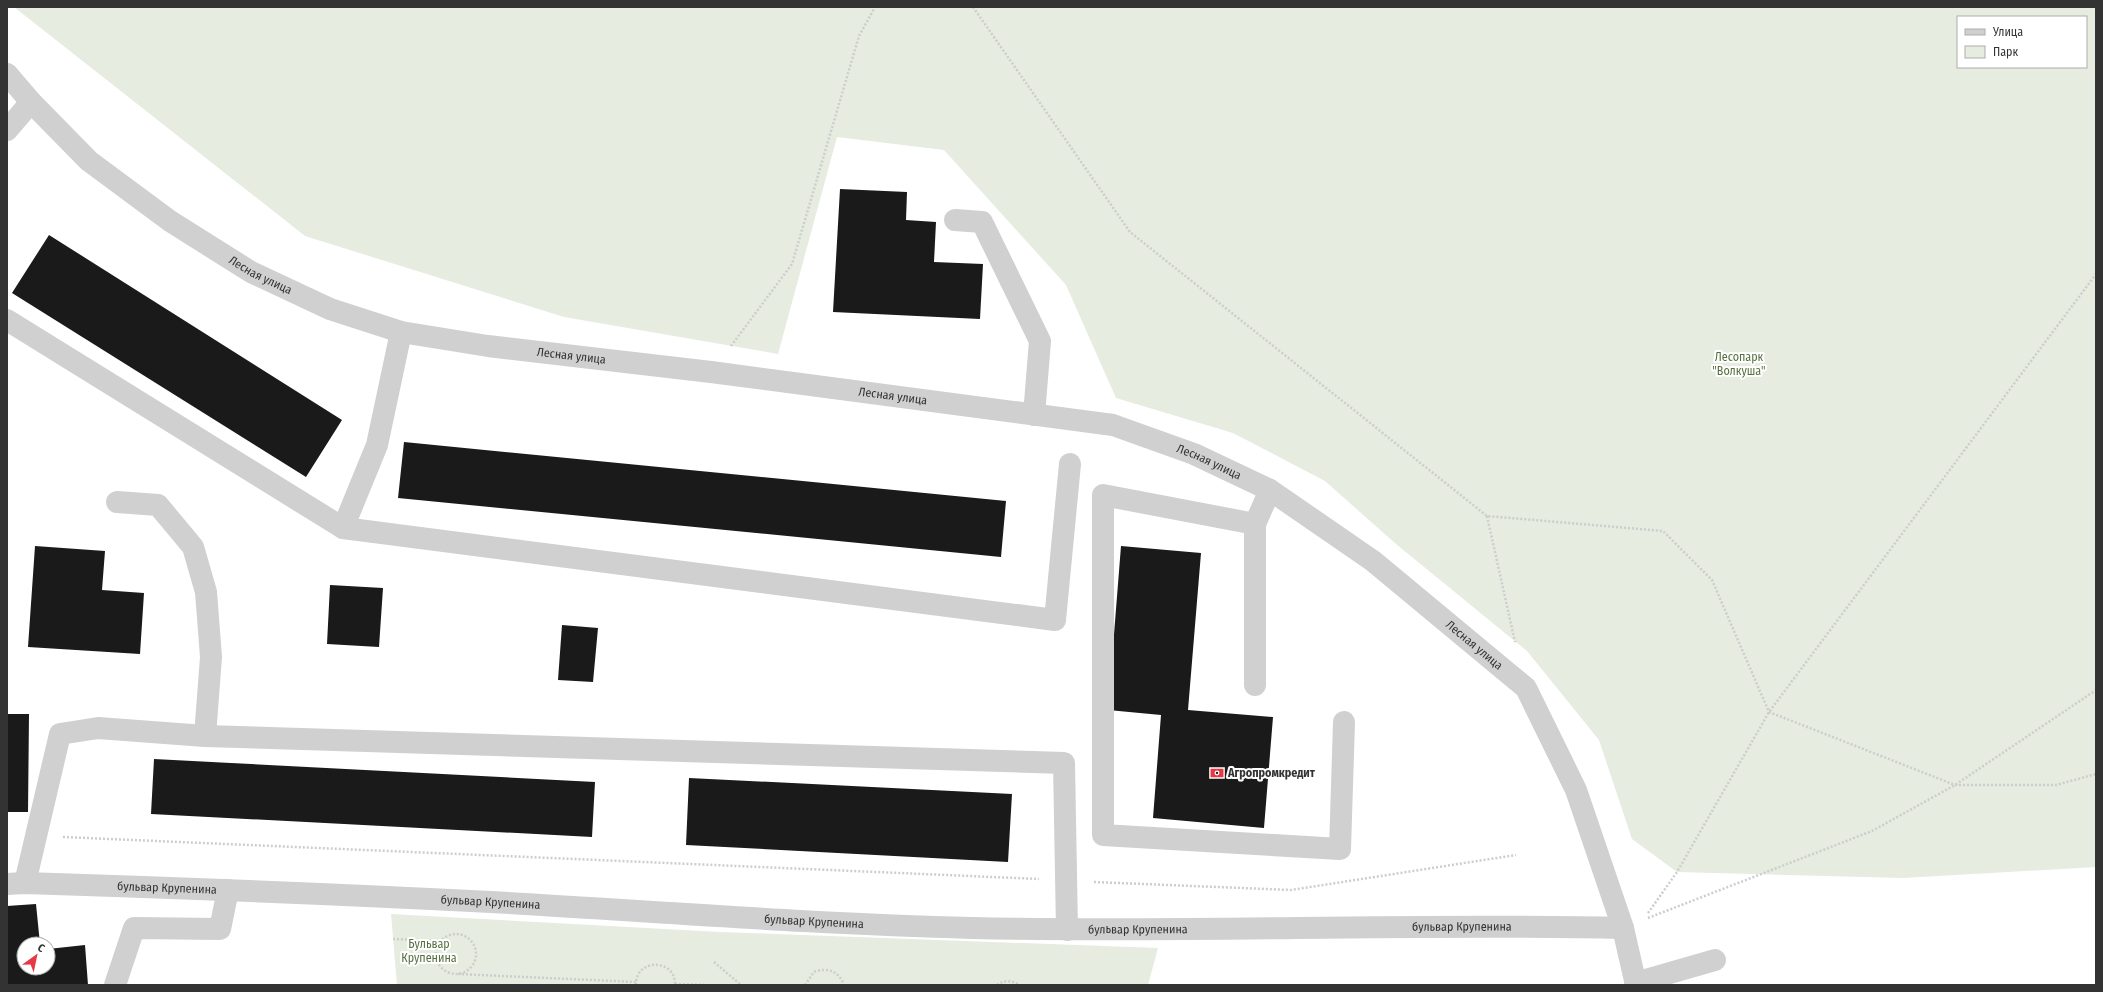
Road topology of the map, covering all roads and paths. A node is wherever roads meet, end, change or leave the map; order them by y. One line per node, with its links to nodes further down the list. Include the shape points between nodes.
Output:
1 (875, 7): 10 (path, via 859,36 792,264)
2 (973, 7): 15 (path, via 1130,232)
3 (7, 74): 4 (street, Лесная улица)
4 (31, 102): 5 (street); 9 (street, Лесная улица, via 89,161 170,221 251,272 330,309)
5 (7, 130)
6 (955, 220): 11 (street, via 982,222 1040,341)
7 (2096, 274): 21 (path)
8 (7, 320): 17 (street)
9 (401, 332): 10 (street, Лесная улица, via 488,346); 17 (street, via 377,444)
10 (711, 372): 11 (street, Лесная улица)
11 (1034, 415): 13 (street, Лесная улица, via 1113,425 1194,454)
12 (1070, 464): 17 (street, via 1056,620)
13 (1270, 490): 16 (street); 19 (street, Лесная улица, via 1373,561)
14 (117, 502): 23 (street, via 158,505 193,547 206,592 211,657)
15 (1487, 516): 19 (path); 21 (path, via 1663,531 1712,580)
16 (1255, 524): 18 (street); 22 (street, via 1103,495 1103,834 1340,849)
17 (343, 528)
18 (1256, 685)
19 (1526, 688): 31 (street, Лесная улица, via 1576,790)
20 (2096, 690): 25 (path)
21 (1769, 712): 25 (path); 25 (path, via 1677,872 1642,920 1872,831)
22 (1344, 722)
23 (205, 736): 26 (street, via 98,728 60,734); 28 (street, via 1064,763)
24 (2096, 774): 25 (path, via 2056,785)
25 (1955, 785)
26 (36, 838): 28 (path, via 66,837); 29 (street)
27 (1516, 855): 28 (path, via 1290,890)
28 (1066, 880): 32 (street)
29 (16, 884): 30 (street, бульвар Крупенина)
30 (228, 890): 32 (street, бульвар Крупенина, via 466,901 807,922); 41 (street, via 220,929 134,928)
31 (1623, 928): 32 (street, бульвар Крупенина, via 1514,926); 40 (street, Лесная улица)
32 (1067, 930)
33 (393, 939): 34 (path)
34 (440, 941): 37 (path, via 436,953 440,966); 37 (path, via 451,934 458,934 473,944 476,950 474,963)
35 (1715, 960): 40 (street)
36 (714, 962): 43 (path)
37 (458, 974): 38 (path)
38 (636, 983): 39 (path, via 645,967 657,964 669,969)
39 (675, 984): 42 (path)
40 (1636, 984)
41 (115, 985)
42 (706, 985)
43 (742, 985)
44 (805, 985): 45 (path, via 814,972 826,970 838,975)
45 (844, 985)
46 (997, 985): 47 (path, via 1011,981)
47 (1019, 985)

